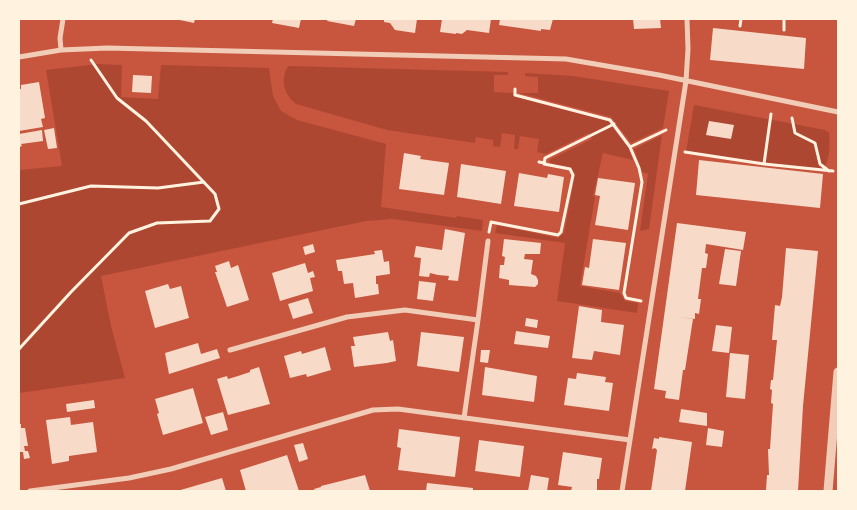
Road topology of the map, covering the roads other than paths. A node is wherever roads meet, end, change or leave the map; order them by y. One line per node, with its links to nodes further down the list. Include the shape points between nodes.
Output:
1 (63, 19): 3 (street)
2 (687, 19): 5 (street)
3 (61, 50): 4 (street); 5 (street, via 116,48 566,59)
4 (19, 57)
5 (686, 81): 6 (street); 12 (street)
6 (838, 112)
7 (488, 241): 8 (street)
8 (478, 320): 9 (street, via 405,310 347,317); 11 (street)
9 (230, 350)
10 (838, 372): 15 (street)
11 (464, 418): 12 (street); 13 (street, via 398,409 373,410 129,478)
12 (630, 440): 14 (street)
13 (30, 491)
14 (622, 491)
15 (828, 491)

